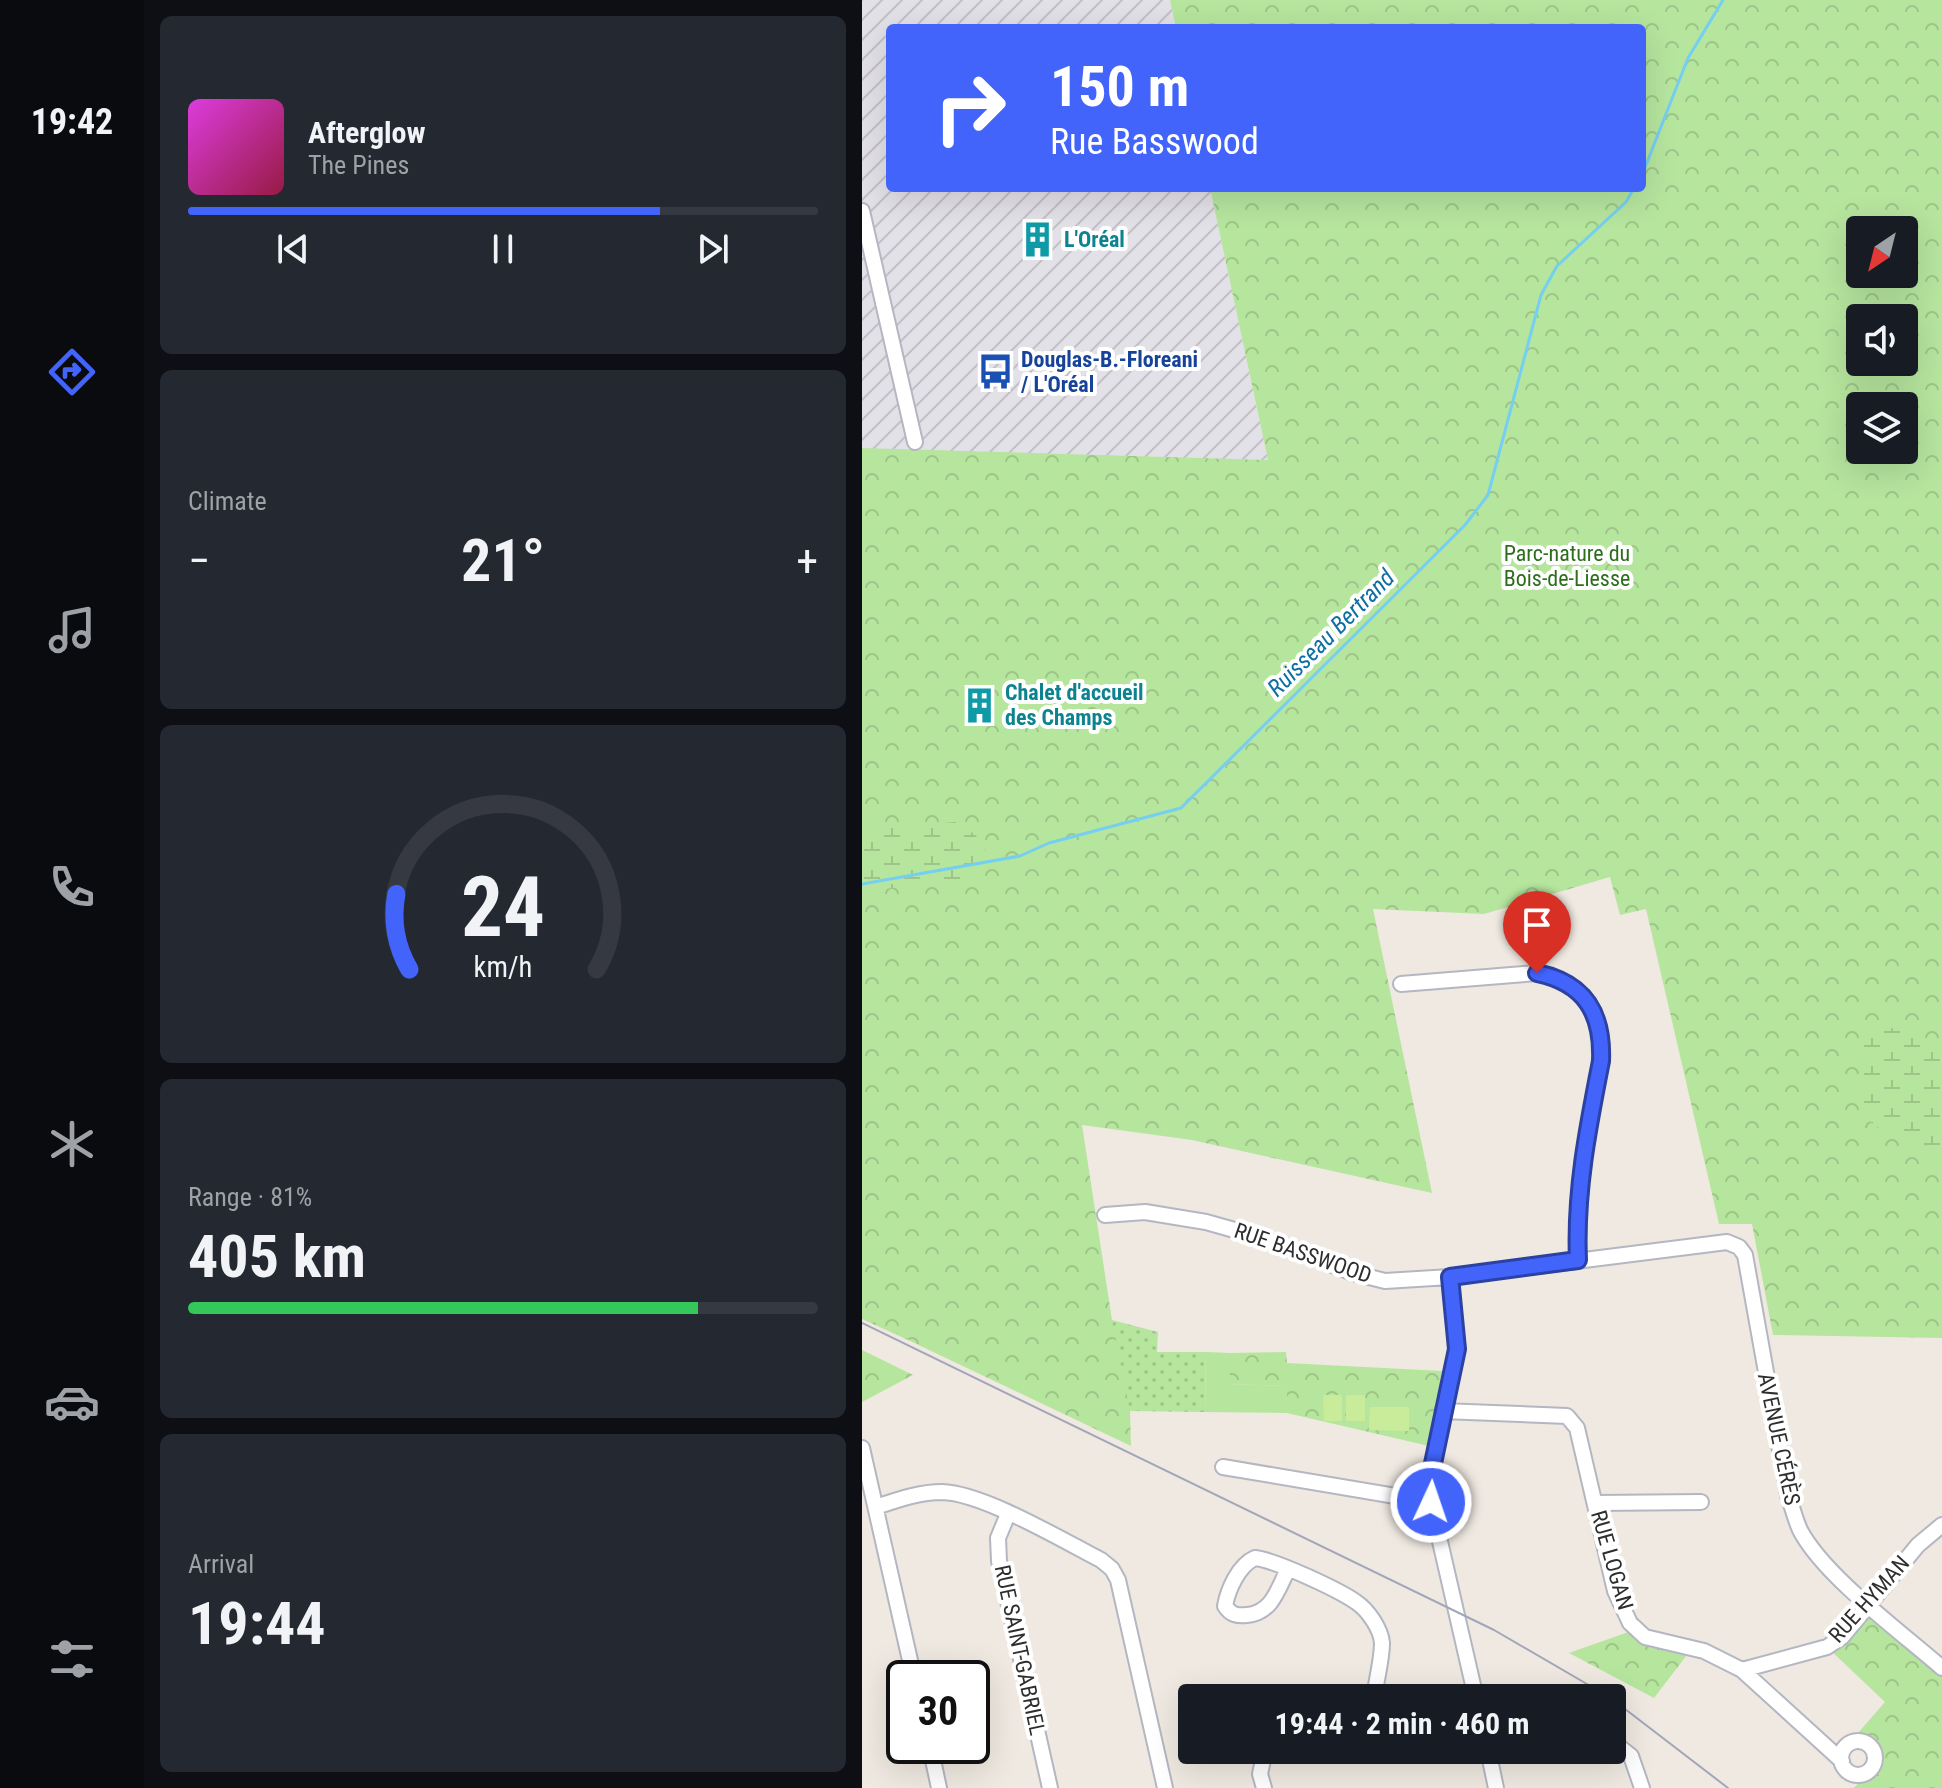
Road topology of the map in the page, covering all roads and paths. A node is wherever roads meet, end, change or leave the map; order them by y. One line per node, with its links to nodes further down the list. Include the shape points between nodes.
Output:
1 (862, 211): 2 (street)
2 (915, 442)
3 (1401, 984): 6 (street, via 1537,973 1557,977 1587,1000 1601,1052 1580,1178)
4 (1105, 1215): 7 (street, RUE BASSWOOD, via 1145,1212 1206,1222 1385,1281)
5 (1739, 1247): 6 (street, RUE BASSWOOD, via 1727,1242); 18 (street, AVENUE CÉRÈS, via 1745,1255 1788,1495 1799,1528 1814,1552)
6 (1578, 1260): 7 (street, RUE BASSWOOD)
7 (1450, 1277): 8 (street, via 1457,1349)
8 (1442, 1411): 11 (street); 13 (street, RUE LOGAN, via 1567,1416 1577,1428)
9 (862, 1448): 14 (street)
10 (1223, 1467): 11 (street)
11 (1431, 1502): 23 (street)
12 (1701, 1502): 13 (street)
13 (1596, 1503): 21 (street, RUE LOGAN, via 1615,1591 1630,1623 1645,1637 1704,1651)
14 (876, 1507): 15 (street, via 943,1492); 19 (street)
15 (1008, 1514): 30 (street, RUE SAINT-GABRIEL, via 998,1538 999,1561); 31 (street, via 1112,1569)
16 (1942, 1525): 18 (street, RUE HYMAN, via 1918,1545)
17 (1288, 1569): 17 (street, via 1263,1559 1248,1561 1225,1601 1228,1611 1240,1616 1263,1612); 22 (street, via 1356,1602 1371,1617 1382,1641)
18 (1870, 1605): 20 (street, AVENUE CÉRÈS); 21 (street, RUE HYMAN, via 1827,1647)
19 (910, 1660)
20 (1942, 1668)
21 (1742, 1670): 25 (street, RUE LOGAN)
22 (1376, 1684)
23 (1473, 1684)
24 (1626, 1752): 34 (street)
25 (1842, 1761)
26 (934, 1764): 29 (street)
27 (1262, 1764): 32 (street)
28 (1491, 1764): 33 (street)
29 (939, 1788)
30 (1050, 1788)
31 (1165, 1788)
32 (1264, 1788)
33 (1496, 1788)
34 (1642, 1788)

